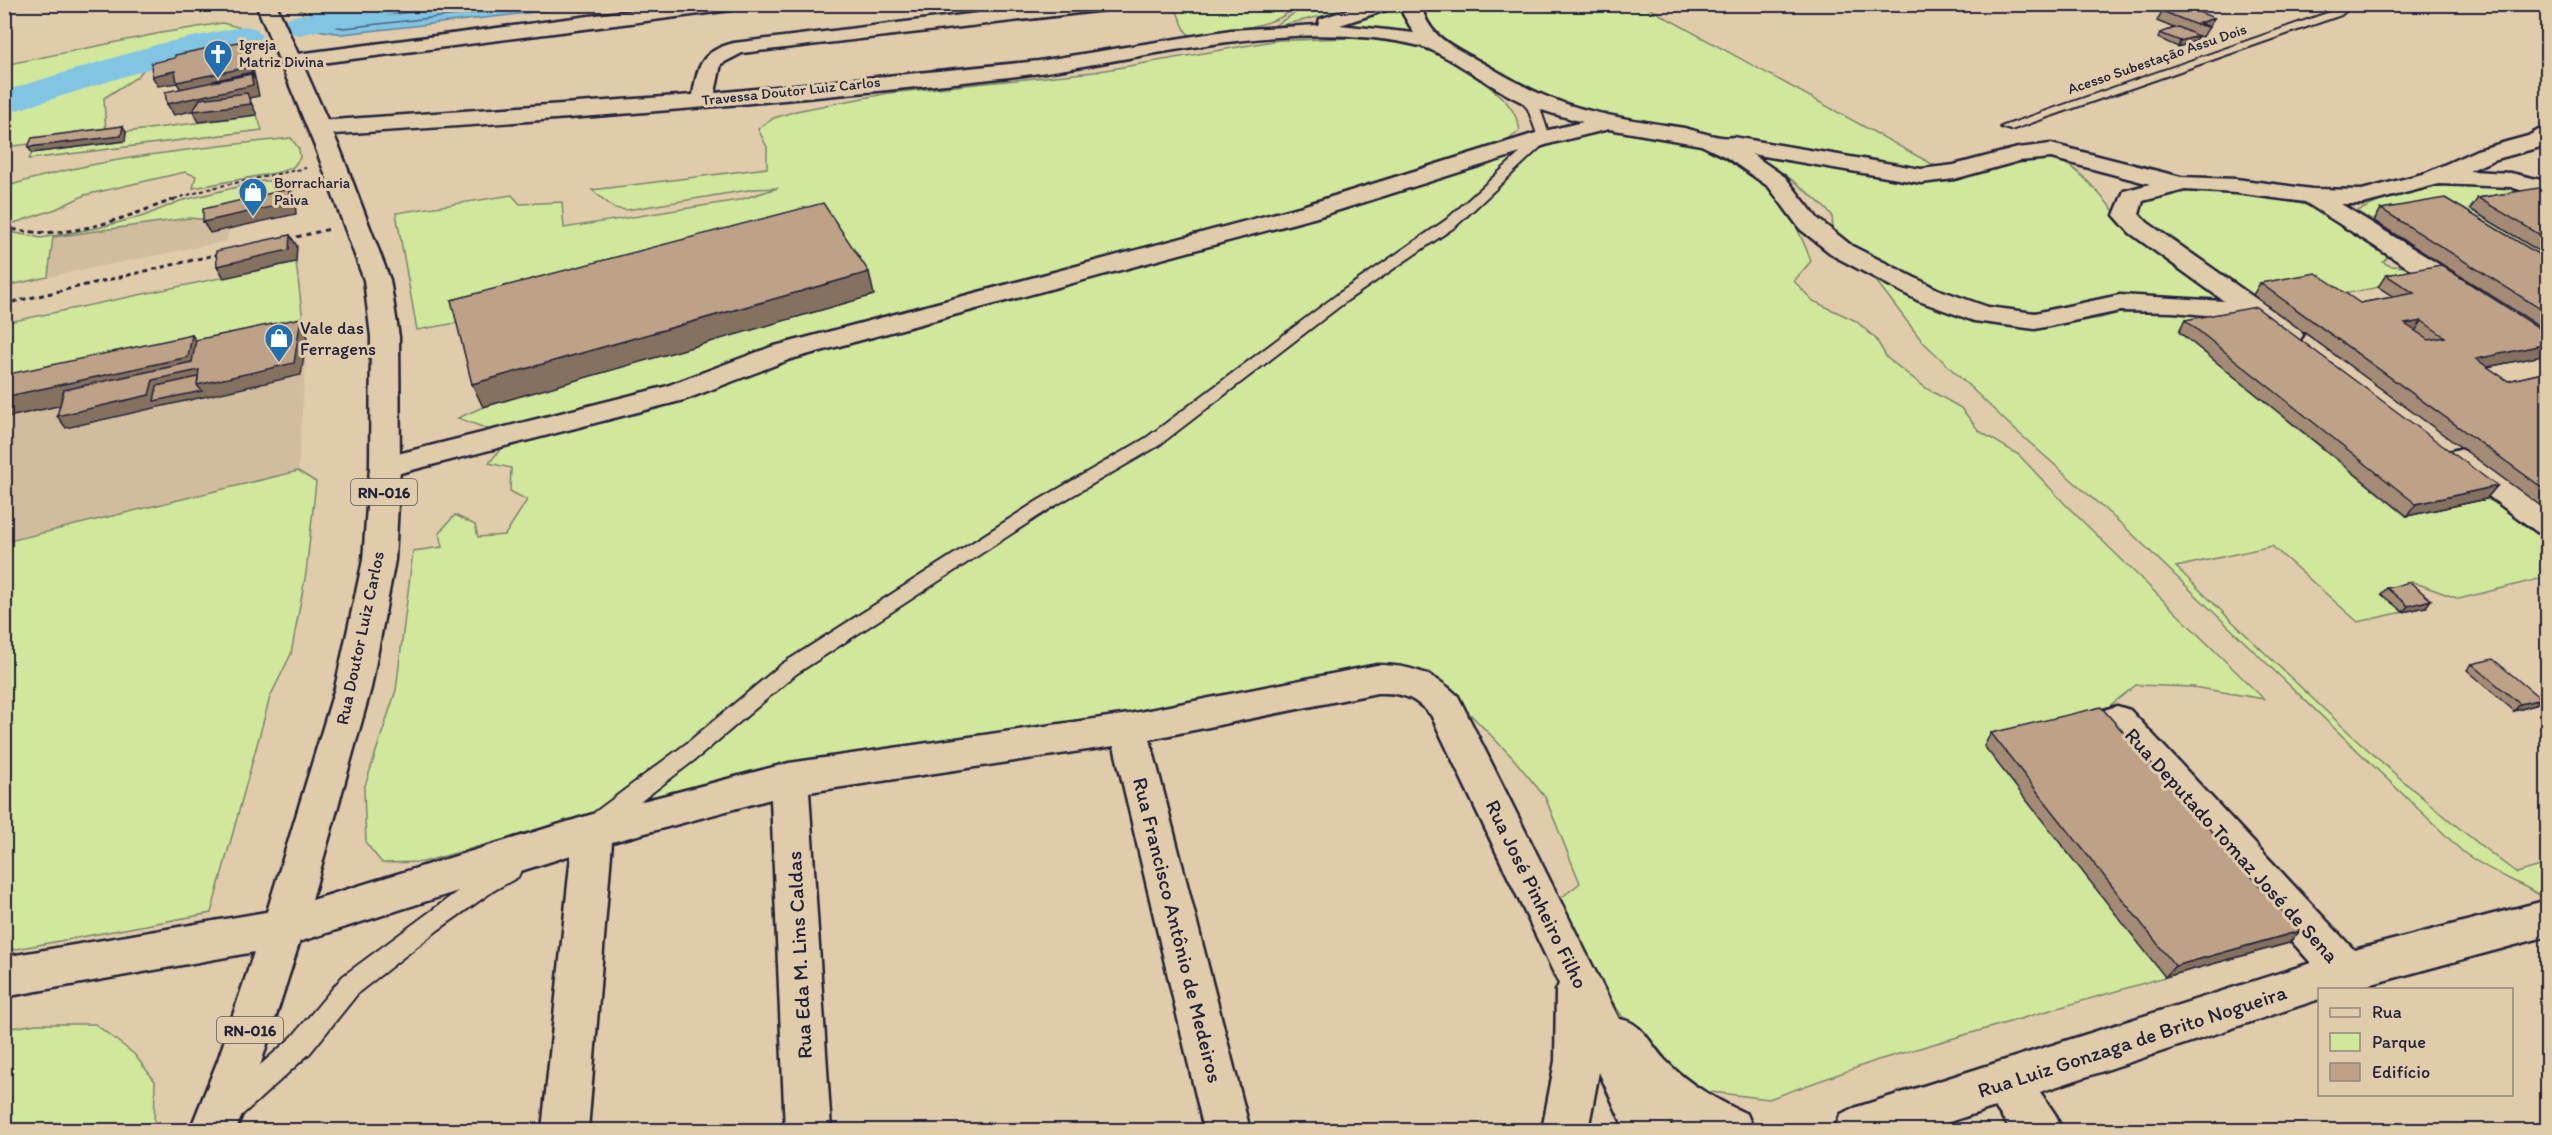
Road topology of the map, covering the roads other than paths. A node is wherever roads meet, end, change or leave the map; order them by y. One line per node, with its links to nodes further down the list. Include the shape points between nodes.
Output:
1 (266, 4): 9 (street, Rua Doutor Luiz Carlos / RN-016)
2 (731, 4): 9 (street)
3 (1105, 4): 11 (street, via 741,47 715,56 710,62)
4 (1385, 4): 7 (street)
5 (1410, 4): 8 (street)
6 (2349, 4): 13 (lane, Acesso Subestação Assu Dois, via 2337,13)
7 (1296, 31): 8 (street); 11 (street, Travessa Doutor Luiz Carlos, via 1041,67)
8 (1429, 41): 10 (street)
9 (290, 61): 14 (street, Rua Doutor Luiz Carlos / RN-016)
10 (1520, 93): 12 (street); 16 (lane, via 1534,108)
11 (703, 100): 14 (street, Travessa Doutor Luiz Carlos, via 525,116)
12 (1609, 122): 16 (street); 17 (street)
13 (2007, 127)
14 (319, 128): 26 (street, Rua Doutor Luiz Carlos / RN-016, via 377,280 385,337)
15 (2542, 137): 18 (street, via 2485,155); 20 (street, via 2530,166)
16 (1544, 138): 26 (street, via 1308,212 781,353 674,394); 31 (lane, via 1451,222 1343,297 1152,442 1045,504 789,669)
17 (1707, 139): 19 (street, via 1921,176 1951,174 2018,154 2053,151 2125,172); 23 (street, via 1734,152 1777,182 1809,224 1843,251 1928,295 1984,315 2035,321 2120,303)
18 (2433, 178): 20 (street, via 2491,179); 21 (street, via 2362,197)
19 (2185, 183): 21 (street); 23 (street, via 2133,196 2126,215)
20 (2541, 188)
21 (2312, 196): 22 (street)
22 (2488, 307)
23 (2259, 312): 24 (street)
24 (2307, 348)
25 (2442, 446): 27 (street)
26 (385, 467): 33 (street, Rua Doutor Luiz Carlos / RN-016, via 379,560 353,687)
27 (2547, 524)
28 (2117, 720): 34 (street, Rua Deputado Tomaz José de Sena)
29 (1129, 729): 30 (street); 35 (street, Rua José Pinheiro Filho, via 1377,679 1403,678 1426,686 1445,706); 41 (street, Rua Francisco Antônio de Medeiros)
30 (789, 779): 31 (street); 40 (street, Rua Eda M. Lins Caldas)
31 (580, 835): 33 (street); 38 (lane, via 485,884 351,984 302,1045); 39 (street)
32 (2547, 918): 34 (street, Rua Luiz Gonzaga de Brito Nogueira)
33 (284, 928): 36 (street); 38 (street, Rua Doutor Luiz Carlos / RN-016)
34 (2346, 971): 37 (street, Rua Luiz Gonzaga de Brito Nogueira)
35 (1577, 976): 42 (street, via 1580,1026 1572,1105); 43 (street, Rua José Pinheiro Filho); 44 (street, via 1650,1077 1692,1112)
36 (4, 977)
37 (2006, 1083): 45 (street, Rua Luiz Gonzaga de Brito Nogueira); 46 (street)
38 (216, 1125)
39 (565, 1131)
40 (808, 1131)
41 (1227, 1131)
42 (1565, 1131)
43 (1649, 1131)
44 (1731, 1131)
45 (1857, 1131)
46 (2039, 1131)

